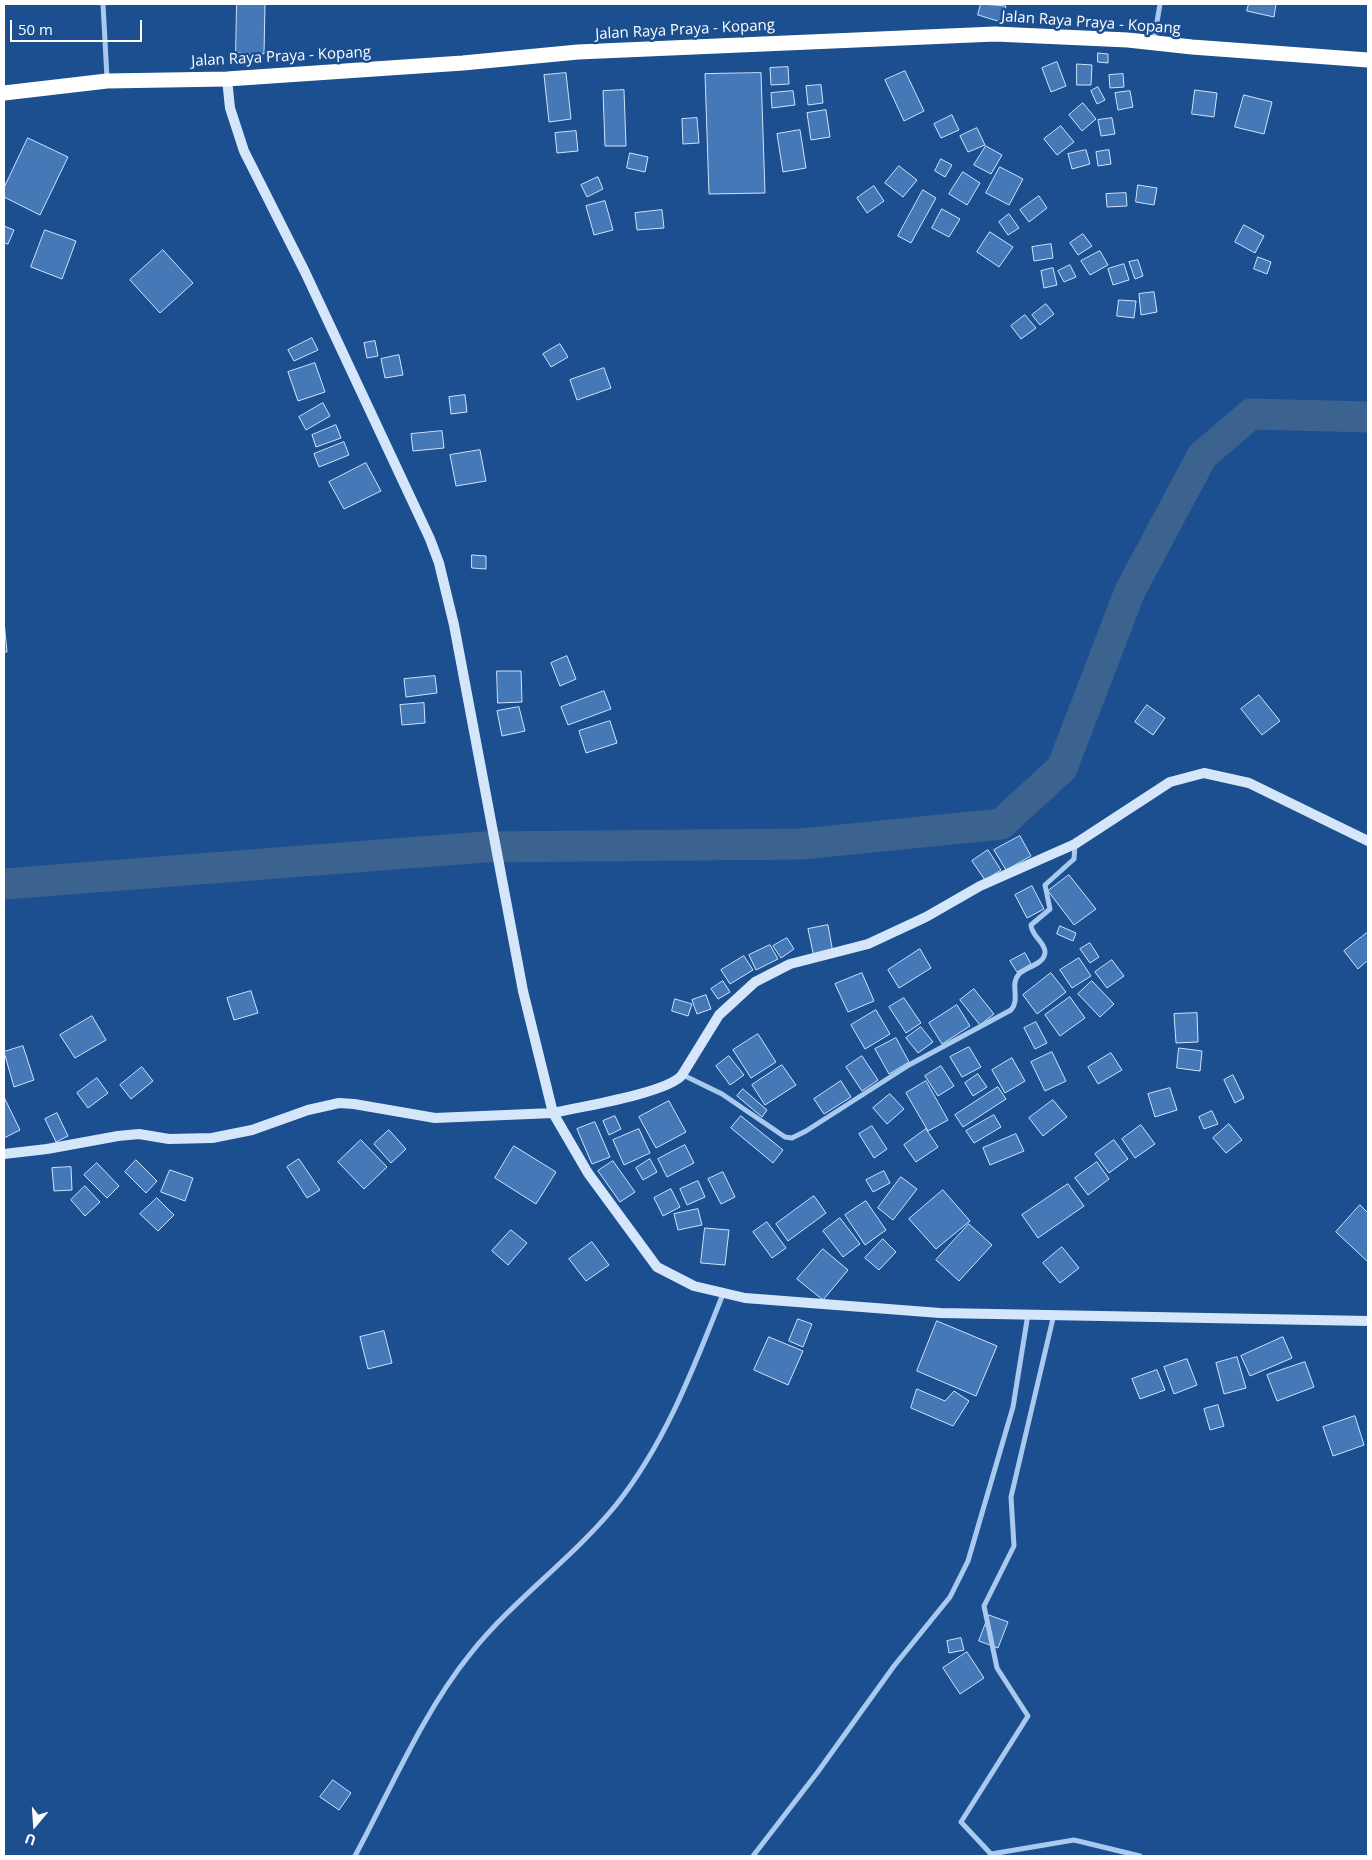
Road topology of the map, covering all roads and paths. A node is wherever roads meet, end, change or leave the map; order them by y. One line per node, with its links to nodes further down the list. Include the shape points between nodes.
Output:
1 (102, 4): 6 (street)
2 (1160, 4): 3 (street)
3 (1154, 43): 4 (highway, Jalan Raya Praya - Kopang); 5 (highway, Jalan Raya Praya - Kopang, via 1035,35 872,38 578,52)
4 (1368, 60)
5 (227, 79): 6 (highway, Jalan Raya Praya - Kopang); 11 (street, via 230,108 244,151 305,272 433,547 451,608 523,991)
6 (107, 81): 7 (highway, Jalan Raya Praya - Kopang)
7 (4, 93)
8 (1368, 841): 9 (street, via 1249,783 1204,773 1170,782)
9 (1075, 844): 10 (street, via 980,886 926,917 868,944 790,964 755,982 719,1015); 10 (street, via 1074,859 1045,885 1050,909 1032,925 1032,933 1045,950 1044,955 1039,962 1019,974 1014,984 1017,1000 1012,1010 909,1065 806,1132 792,1138 785,1137 722,1094)
10 (682, 1074): 11 (street, via 662,1087)
11 (553, 1113): 12 (street, via 435,1118 339,1103 308,1110 252,1130 212,1138 169,1139 139,1134); 13 (street, via 588,1173 658,1267 683,1282)
12 (4, 1154)
13 (723, 1294): 14 (street, via 774,1301 940,1313); 17 (street, via 687,1384 642,1468 589,1535 470,1654 439,1697)
14 (1028, 1313): 15 (street); 18 (street, via 1013,1407 960,1580)
15 (1055, 1314): 16 (street); 19 (street, via 1011,1497 1014,1546 984,1606 997,1668 1028,1716 961,1822 991,1854 1074,1840)
16 (1368, 1321)
17 (355, 1856)
18 (753, 1856)
19 (1140, 1856)

